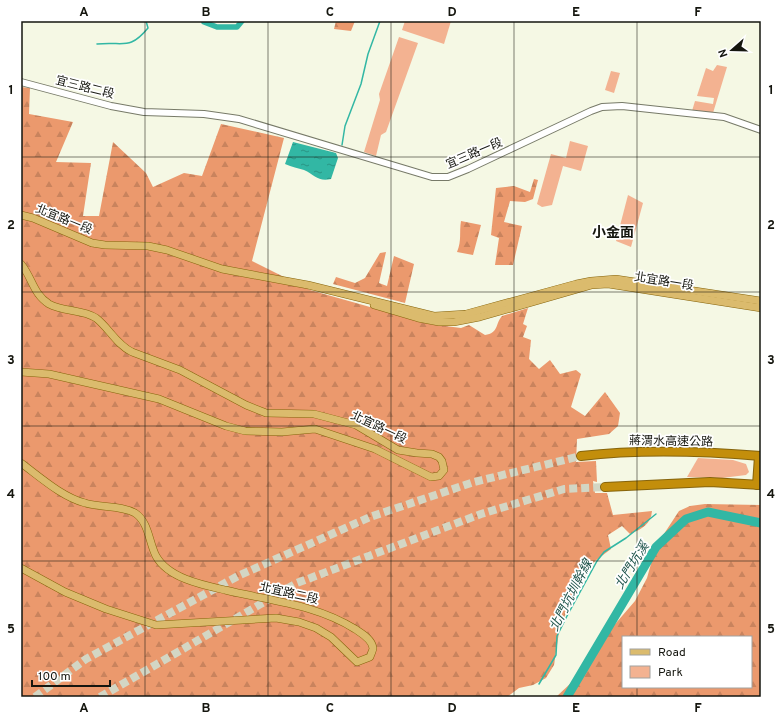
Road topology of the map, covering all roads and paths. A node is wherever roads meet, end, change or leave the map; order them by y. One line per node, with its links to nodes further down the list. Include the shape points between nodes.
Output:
1 (21, 82): 2 (street, 宜三路二段)
2 (144, 112): 3 (street, 宜三路一段, via 204,114 239,119 404,170 439,178 468,169 591,111 611,106 724,117)
3 (761, 130)
4 (21, 215): 6 (main road, 北宜路一段, via 92,243 148,246 222,269)
5 (21, 264): 9 (main road, 北宜路一段, via 36,292 48,303 93,317 128,350 180,370 266,414 314,414 356,425 398,450 439,457 444,470 439,476 431,477 375,448 315,429 282,432 245,431 159,399 49,374)
6 (356, 296): 7 (main road, 北宜路一段, via 434,316 454,316 576,284 616,279); 8 (main road, 北宜路一段, via 394,312 439,322 465,321 592,285 608,284)
7 (761, 301)
8 (761, 308)
9 (21, 372)
10 (581, 456): 11 (highway, 蔣渭水高速公路, via 613,452 696,452)
11 (760, 456): 13 (highway)
12 (21, 463): 15 (main road, 北宜路二段, via 78,501 137,514 145,525 160,563 179,576 224,590 306,606 323,612 364,635 373,648 370,657 357,662 316,628 276,618 156,625 65,592)
13 (759, 485): 14 (highway, via 710,482)
14 (605, 487)
15 (21, 568)

